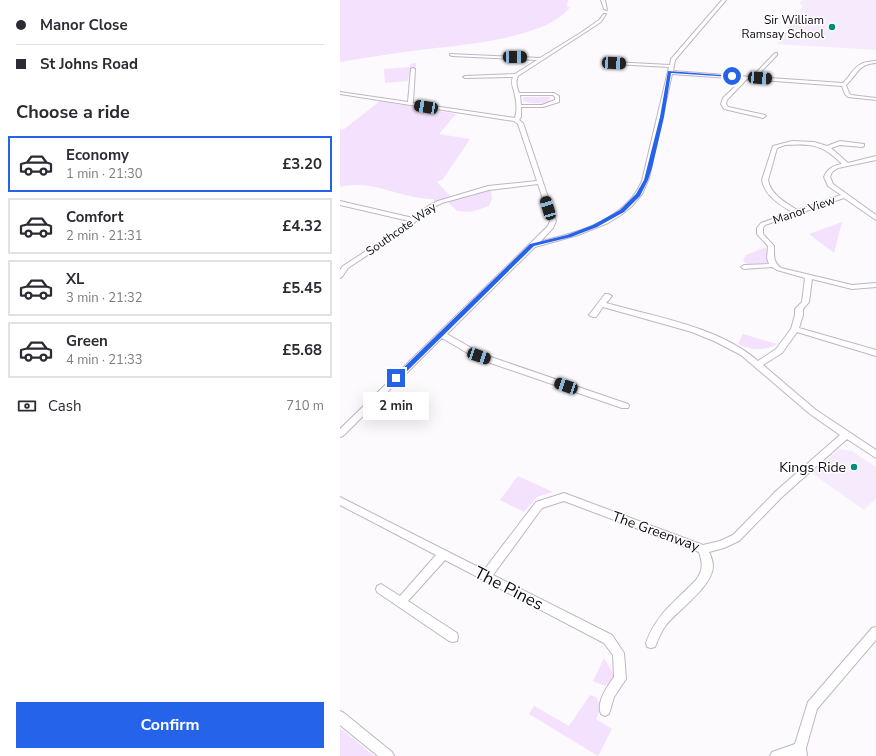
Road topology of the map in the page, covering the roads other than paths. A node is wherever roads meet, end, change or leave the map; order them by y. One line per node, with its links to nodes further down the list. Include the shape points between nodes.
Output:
1 (602, 0): 3 (street)
2 (724, 0): 11 (street, via 673,60)
3 (606, 9)
4 (605, 15): 7 (street, via 583,33)
5 (775, 54): 14 (street)
6 (452, 55): 7 (street)
7 (540, 59): 12 (street)
8 (876, 62): 15 (street, via 859,65)
9 (614, 63): 11 (street)
10 (413, 69): 19 (street)
11 (671, 69): 14 (street); 33 (street, via 646,180 638,195 622,211 595,226 569,236)
12 (516, 75): 13 (street); 17 (street, via 514,88)
13 (465, 77)
14 (750, 78): 15 (street); 21 (street, via 725,99 723,104 726,108)
15 (844, 85): 18 (street, via 850,96)
16 (340, 93): 19 (street)
17 (518, 94): 20 (street); 20 (street, via 554,94 557,96 557,102)
18 (876, 99)
19 (410, 104): 22 (street)
20 (518, 106): 22 (street)
21 (763, 116)
22 (516, 120): 27 (street, via 520,123)
23 (862, 145): 24 (street, via 840,143)
24 (826, 148): 26 (street); 30 (street, via 814,144 786,143 775,147 765,186)
25 (875, 159): 26 (street)
26 (848, 165): 28 (street, via 836,167 830,171 827,178 830,185)
27 (540, 182): 32 (street, Southcote Way, via 478,190 440,202); 33 (street, via 552,221 551,227)
28 (845, 196): 30 (street, Manor View); 31 (street)
29 (340, 203): 32 (street)
30 (797, 213): 34 (street, Manor View, via 764,224 760,228 760,234 771,246 770,258)
31 (876, 218)
32 (413, 220): 36 (street, Southcote Way, via 345,267)
33 (532, 245): 43 (street)
34 (773, 265): 35 (street); 37 (street)
35 (744, 267)
36 (340, 276)
37 (809, 277): 38 (street, via 852,287); 42 (street, via 805,302 800,309)
38 (876, 285)
39 (608, 296): 40 (street)
40 (602, 304): 41 (street); 45 (street, via 695,330 744,353)
41 (593, 315)
42 (795, 329): 44 (street); 45 (street, via 779,351)
43 (441, 334): 46 (street, via 479,356); 47 (street)
44 (876, 353)
45 (758, 365): 48 (street, via 813,412)
46 (625, 406)
47 (340, 434)
48 (846, 435): 49 (street); 51 (street, The Greenway, via 779,494 736,538)
49 (876, 455)
50 (340, 501): 52 (street, The Pines)
51 (703, 549): 53 (street, The Greenway, via 564,498 539,505); 58 (street, via 708,567 704,579 673,608 652,634)
52 (443, 555): 53 (street, The Pines); 55 (street)
53 (486, 576): 59 (street, The Pines, via 608,639 618,654 620,679 609,694)
54 (381, 589): 55 (street)
55 (401, 602): 57 (street)
56 (875, 634): 61 (street, via 812,706)
57 (453, 637)
58 (651, 643)
59 (605, 710)
60 (340, 717): 62 (street)
61 (801, 752): 63 (street)
62 (388, 756)
63 (776, 756)

